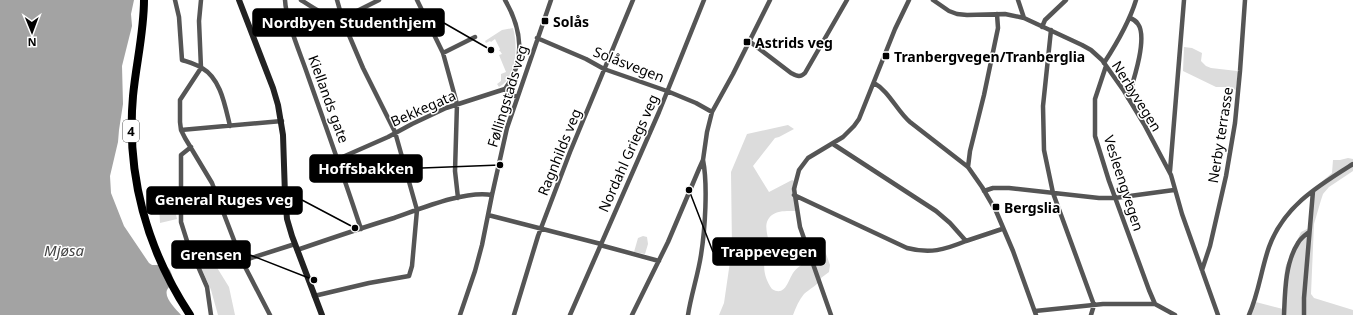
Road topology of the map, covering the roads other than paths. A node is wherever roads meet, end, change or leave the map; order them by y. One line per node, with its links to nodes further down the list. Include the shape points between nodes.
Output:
1 (144, 0): 78 (highway, 4, via 132,103 132,154 136,184 143,215 159,258)
2 (175, 0): 34 (street, via 182,60)
3 (201, 0): 34 (street, via 198,21)
4 (239, 0): 43 (main road, via 273,88)
5 (285, 0): 49 (street, Kiellands gate, via 293,33)
6 (301, 0): 26 (street, via 321,14)
7 (338, 0): 26 (street)
8 (379, 0): 26 (street)
9 (417, 0): 32 (street)
10 (505, 0): 37 (street, via 514,17 519,37 518,64)
11 (551, 0): 30 (street, Føllingstads veg)
12 (633, 0): 35 (street, Ragnhilds veg)
13 (704, 0): 38 (street, Nordahl Griegs veg)
14 (770, 0): 31 (street)
15 (847, 0): 31 (street, via 805,73 800,77)
16 (909, 0): 36 (street)
17 (933, 0): 23 (street, Nerbyvegen, via 957,14)
18 (1018, 0): 24 (street)
19 (1066, 0): 27 (street, via 1045,17)
20 (1136, 0): 25 (street, Vesleengvegen)
21 (1184, 0): 53 (street)
22 (1245, 0): 73 (street, Nerby terrasse, via 1235,123 1226,176)
23 (997, 14): 24 (street, Nerbyvegen); 52 (street, via 998,32)
24 (1024, 18): 27 (street, Nerbyvegen)
25 (1130, 18): 33 (street, Vesleengvegen); 40 (street, via 1138,24 1141,42 1140,56)
26 (343, 20): 46 (street, via 363,68)
27 (1042, 27): 28 (street, Nerbyvegen)
28 (1051, 30): 33 (street, Nerbyvegen, via 1091,50); 57 (street, via 1042,126)
29 (474, 37): 32 (street)
30 (537, 38): 35 (street, Solåsvegen); 39 (street, Føllingstads veg)
31 (749, 41): 42 (street)
32 (443, 53): 41 (street)
33 (1105, 64): 40 (street, Nerbyvegen); 61 (street, Vesleengvegen, via 1095,99 1095,136)
34 (201, 68): 44 (street, via 210,74 216,83); 45 (street, via 180,100)
35 (604, 69): 38 (street, Solåsvegen); 65 (street, Ragnhilds veg)
36 (874, 83): 47 (street, via 859,119); 52 (street, via 880,86 903,116)
37 (505, 89): 39 (street); 41 (street, Bekkegata)
38 (667, 91): 42 (street, Solåsvegen); 69 (street, Nordahl Griegs veg)
39 (517, 97): 59 (street, Føllingstads veg, via 507,128)
40 (1128, 98): 53 (street, Nerbyvegen)
41 (457, 104): 46 (street, Bekkegata); 60 (street, via 455,171)
42 (712, 112): 50 (street)
43 (282, 121): 44 (street); 70 (main road, via 286,211)
44 (230, 126): 45 (street)
45 (182, 130): 48 (street)
46 (395, 132): 49 (street, Bekkegata); 62 (street)
47 (833, 144): 58 (street, via 808,158 799,170); 68 (street, via 936,211 950,222)
48 (191, 147): 71 (street, via 212,183); 79 (street, via 181,155 181,222 207,287)
49 (338, 159): 64 (street, Kiellands gate)
50 (703, 160): 72 (street); 86 (street, via 705,196 702,254)
51 (1353, 164): 56 (street)
52 (968, 167): 55 (street)
53 (1170, 173): 54 (street, Nerbyvegen)
54 (1174, 190): 61 (street); 73 (street, Nerbyvegen)
55 (984, 191): 57 (street, via 993,188); 66 (street, via 996,211)
56 (1313, 191): 67 (street); 91 (street, via 1287,214 1276,232)
57 (1053, 193): 61 (street); 76 (street)
58 (794, 195): 68 (street, via 918,251 934,251); 87 (street, via 800,227)
59 (492, 196): 60 (street); 63 (street, Føllingstads veg)
60 (458, 198): 62 (street)
61 (1115, 198): 75 (street, Vesleengvegen)
62 (417, 210): 64 (street); 74 (street, via 409,276)
63 (488, 215): 65 (street); 82 (street, Føllingstads veg, via 479,259)
64 (361, 229): 70 (street)
65 (541, 229): 69 (street); 83 (street, Ragnhilds veg)
66 (1002, 229): 68 (street); 77 (street, via 1013,251)
67 (1309, 232): 92 (street, via 1298,242 1290,260); 93 (street)
68 (966, 241)
69 (600, 244): 72 (street); 84 (street, Nordahl Griegs veg)
70 (296, 247): 71 (street); 74 (main road)
71 (242, 261): 80 (street)
72 (659, 261): 85 (street)
73 (1202, 270): 90 (street, Nerbyvegen)
74 (314, 296): 81 (main road)
75 (1155, 304): 76 (street); 89 (street)
76 (1094, 306): 77 (street); 88 (street)
77 (1035, 313)
78 (190, 315)
79 (210, 315)
80 (270, 315)
81 (322, 315)
82 (460, 315)
83 (514, 315)
84 (570, 315)
85 (632, 315)
86 (688, 315)
87 (831, 315)
88 (1091, 315)
89 (1175, 315)
90 (1218, 315)
91 (1249, 315)
92 (1284, 315)
93 (1304, 315)

